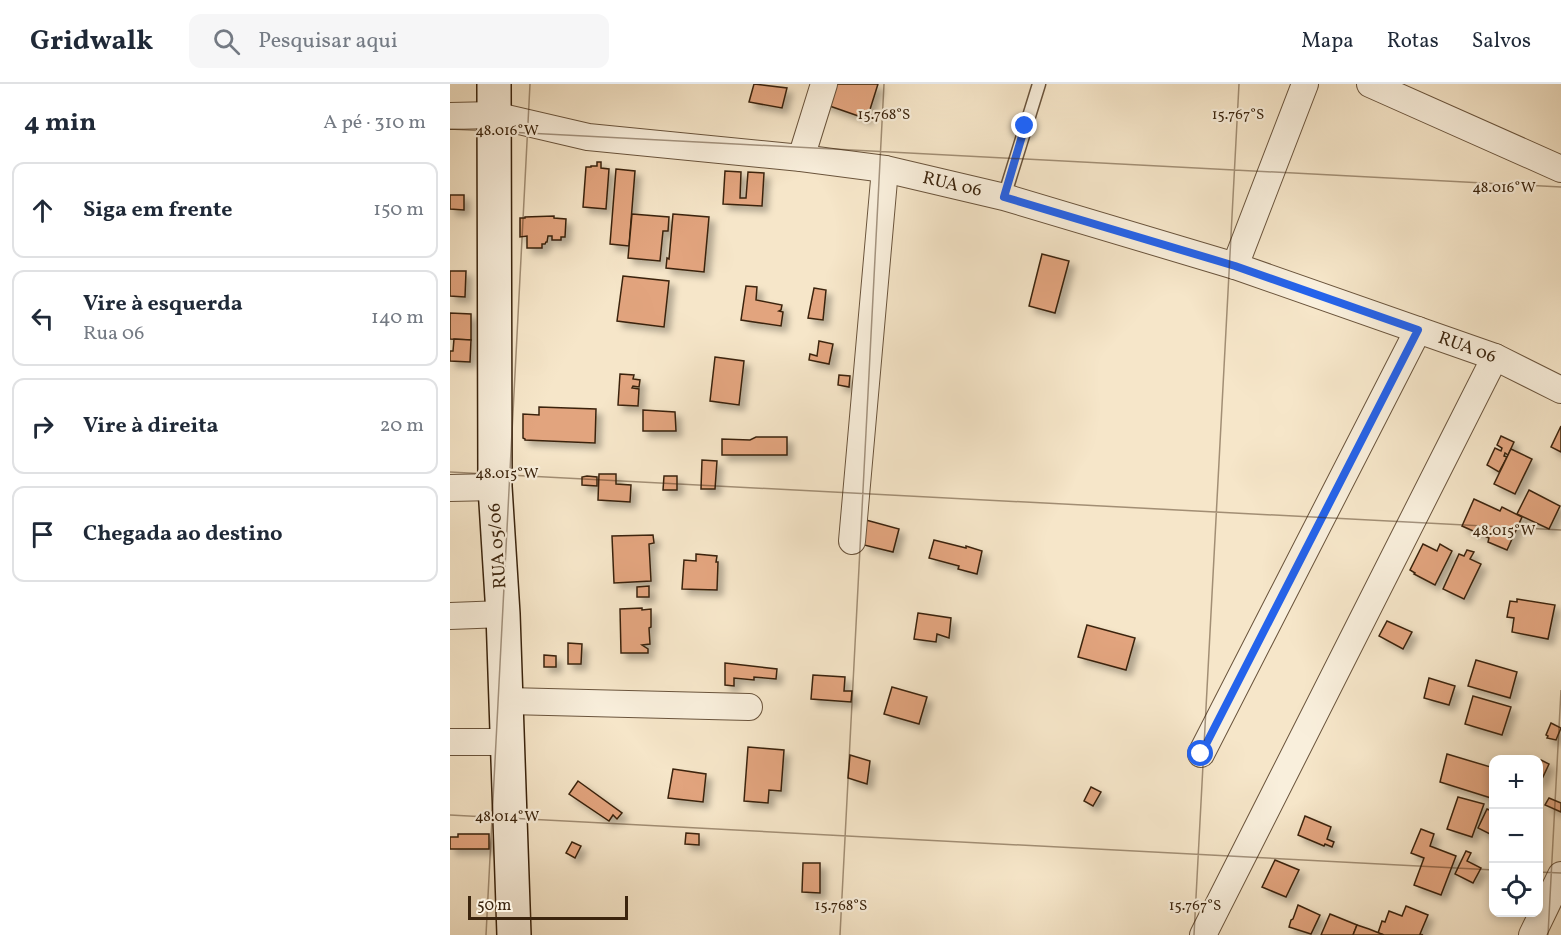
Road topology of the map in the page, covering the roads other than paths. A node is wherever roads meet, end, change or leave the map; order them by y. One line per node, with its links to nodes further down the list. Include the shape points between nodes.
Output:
1 (824, 84): 7 (street)
2 (1039, 84): 10 (lane)
3 (1305, 84): 11 (street)
4 (1370, 84): 9 (street)
5 (494, 99): 6 (street, RUA 06); 7 (street, RUA 06, via 588,137); 15 (street, RUA 05/06)
6 (450, 116)
7 (801, 158): 8 (street, RUA 06)
8 (885, 169): 10 (street, RUA 06); 17 (street)
9 (1561, 169)
10 (1004, 197): 11 (street, RUA 06)
11 (1235, 266): 12 (street, RUA 06)
12 (1418, 330): 13 (street, RUA 06); 24 (street)
13 (1494, 357): 14 (street, RUA 06); 27 (street)
14 (1561, 390)
15 (495, 487): 16 (street); 18 (street, RUA 05/06)
16 (450, 488)
17 (852, 541)
18 (503, 614): 19 (street); 20 (street, RUA 05/06)
19 (450, 616)
20 (505, 701): 21 (street); 23 (street, RUA 05/06)
21 (749, 707)
22 (450, 742): 23 (street)
23 (507, 742): 26 (street, RUA 05/06)
24 (1201, 754)
25 (1561, 875): 28 (street)
26 (514, 935)
27 (1203, 935)
28 (1532, 935)

